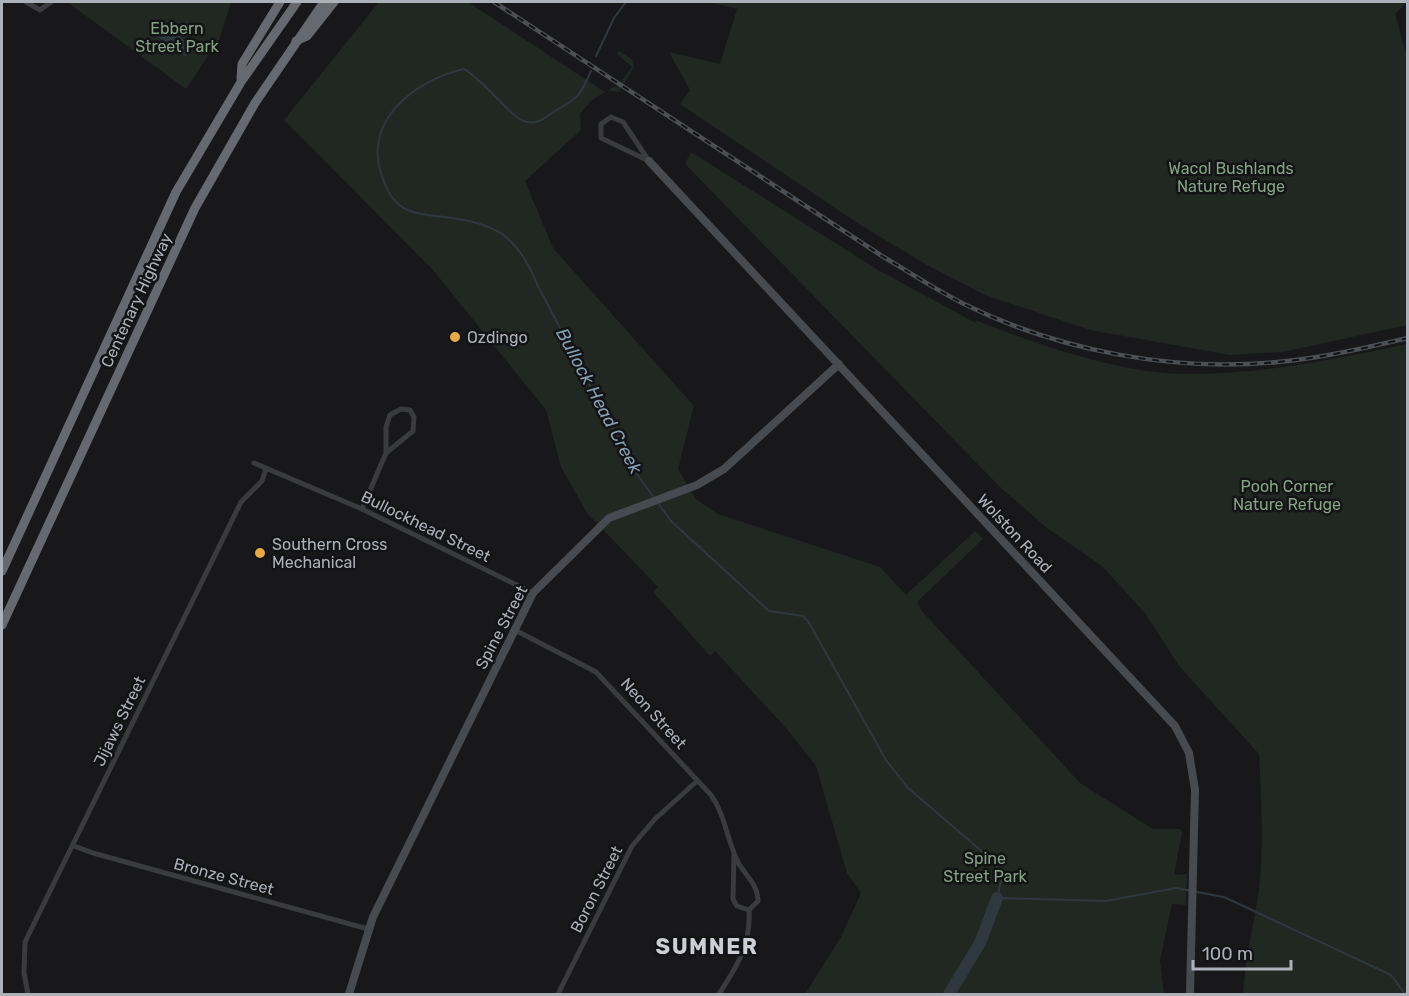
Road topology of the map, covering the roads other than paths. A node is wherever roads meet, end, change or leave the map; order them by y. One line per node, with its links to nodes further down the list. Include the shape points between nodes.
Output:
1 (26, 2): 2 (street, via 40,10)
2 (51, 2)
3 (280, 2): 8 (highway, via 242,64)
4 (297, 2): 8 (highway, Centenary Highway)
5 (324, 2): 7 (highway, Centenary Highway)
6 (334, 2): 7 (highway, via 307,36)
7 (296, 42): 17 (highway, Centenary Highway, via 249,113 195,208)
8 (240, 82): 15 (highway, Centenary Highway, via 162,220)
9 (649, 161): 9 (street, Wolston Road, via 601,138 601,124 611,117 622,122); 10 (street, Wolston Road)
10 (839, 364): 16 (street, Spine Street, via 728,467 678,493 609,518); 28 (street, Wolston Road, via 1175,726 1189,753 1194,779)
11 (386, 453): 11 (street, via 390,415 401,409 410,410 413,430); 14 (street)
12 (254, 463): 13 (street)
13 (266, 469): 14 (street, Bullockhead Street); 20 (street, Jijaws Street, via 262,481 241,502)
14 (362, 509): 16 (street, Bullockhead Street)
15 (2, 571)
16 (533, 593): 18 (street, Spine Street)
17 (2, 625)
18 (513, 629): 19 (street, Neon Street, via 596,672); 23 (street, Spine Street)
19 (697, 781): 21 (street, Neon Street, via 717,804); 26 (street, Boron Street, via 632,846)
20 (74, 846): 23 (street, Bronze Street); 24 (street, Jijaws Street, via 26,942 24,973)
21 (734, 854): 22 (street, Neon Street, via 733,899 737,906); 22 (street, Neon Street, via 758,893 758,901)
22 (749, 910): 27 (street, Neon Street, via 746,950)
23 (368, 929): 25 (street, Spine Street)
24 (28, 994)
25 (349, 994)
26 (558, 994)
27 (719, 994)
28 (1190, 994)

